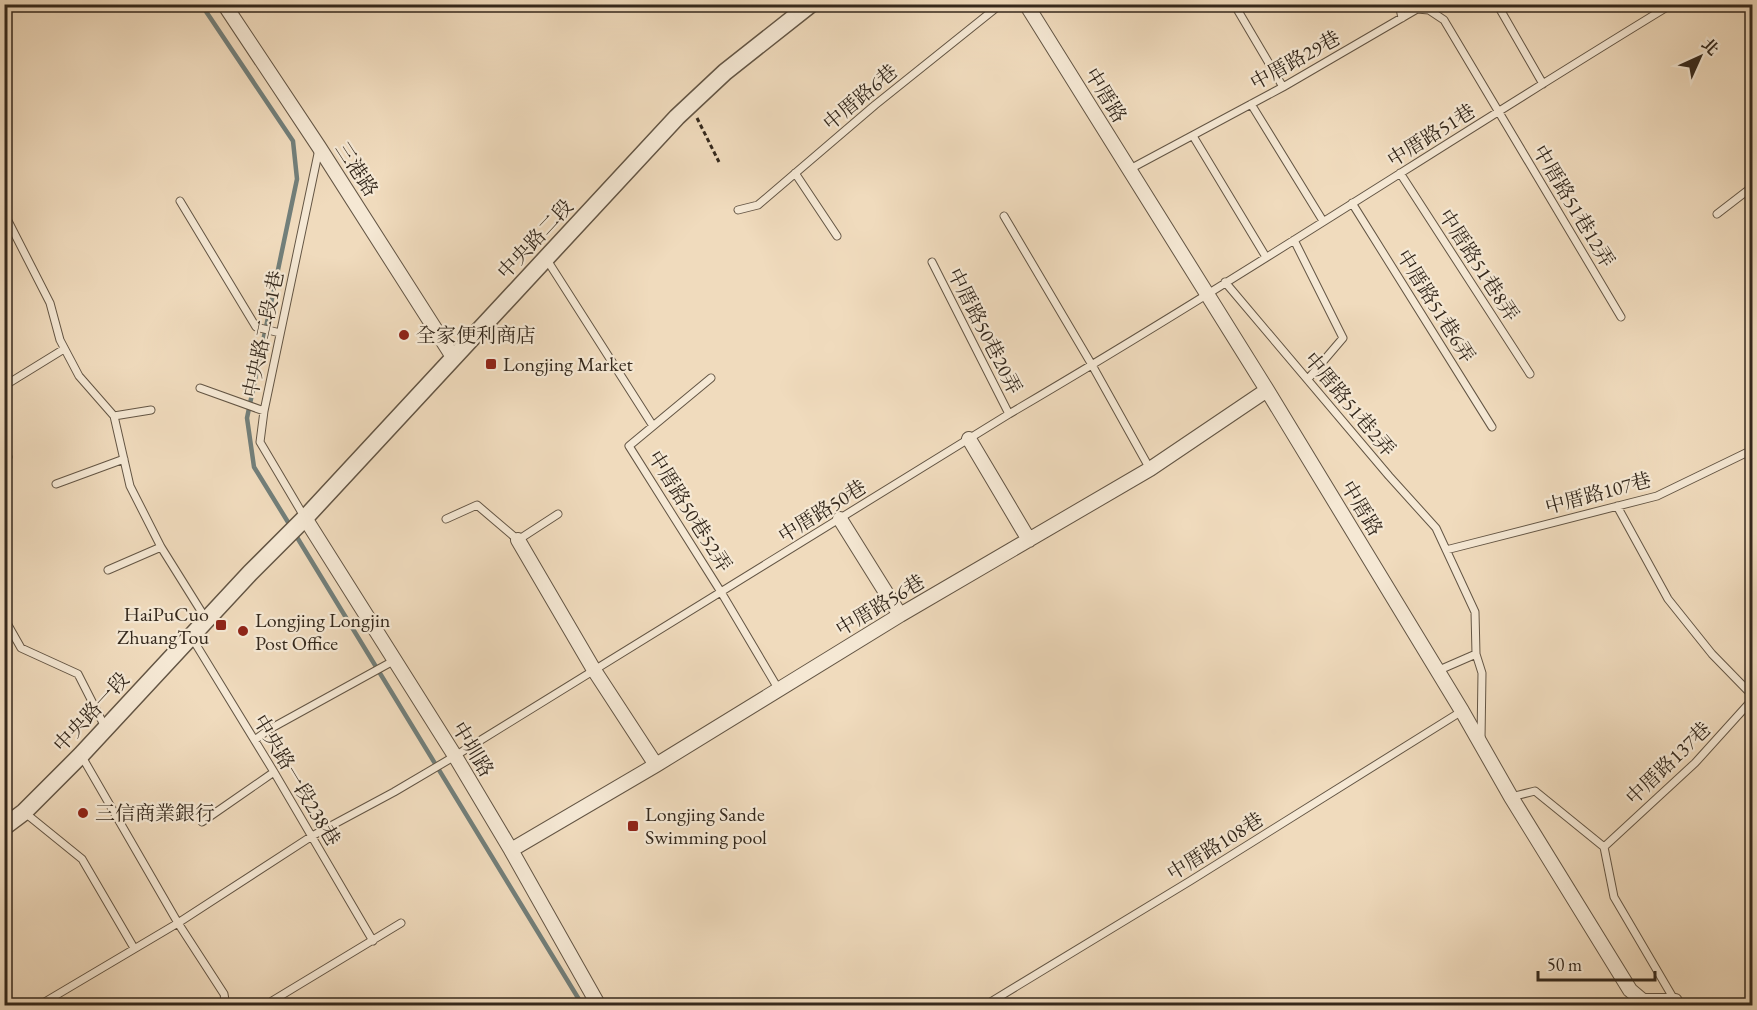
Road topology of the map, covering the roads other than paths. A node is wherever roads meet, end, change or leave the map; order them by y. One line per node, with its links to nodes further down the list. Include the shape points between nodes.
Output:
1 (10, 4): 10 (street)
2 (224, 4): 18 (street, 三港路)
3 (811, 4): 11 (street, 中央路二段)
4 (1001, 4): 20 (lane, 中厝路6巷)
5 (1026, 4): 19 (street, 中厝路)
6 (1234, 4): 14 (lane)
7 (1399, 4): 12 (lane)
8 (1497, 4): 13 (lane)
9 (1672, 4): 13 (lane, 中厝路51巷)
10 (4, 8)
11 (791, 10): 33 (street, 中央路二段, via 690,104)
12 (1402, 18): 14 (lane, 中厝路29巷); 16 (lane, 中厝路29巷, via 1417,9 1429,10 1444,20)
13 (1543, 84): 16 (lane, 中厝路51巷)
14 (1283, 87): 15 (lane, 中厝路29巷)
15 (1251, 104): 17 (lane, 中厝路29巷); 29 (lane)
16 (1498, 112): 21 (lane, 中厝路51巷); 37 (lane, 中厝路51巷12弄)
17 (1193, 136): 19 (lane, 中厝路29巷); 32 (lane)
18 (319, 147): 38 (lane, 中央路二段1巷); 42 (street, 三港路)
19 (1130, 169): 36 (street, 中厝路)
20 (795, 173): 25 (lane, 中厝路6巷, via 758,205); 30 (lane)
21 (1400, 173): 24 (lane, 中厝路51巷); 44 (lane, 中厝路51巷8弄)
22 (1752, 187): 27 (lane)
23 (180, 201): 38 (lane, via 256,327)
24 (1352, 203): 29 (lane, 中厝路51巷); 55 (lane, 中厝路51巷6弄)
25 (738, 210)
26 (4, 213): 40 (lane, via 50,303)
27 (1717, 214)
28 (1004, 216): 43 (lane)
29 (1323, 221): 31 (lane, 中厝路51巷)
30 (837, 236)
31 (1294, 240): 32 (lane, 中厝路51巷); 46 (lane, via 1343,338)
32 (1266, 257): 35 (lane, 中厝路51巷)
33 (546, 258): 42 (street, 中央路二段); 54 (lane)
34 (932, 262): 52 (lane, 中厝路50巷20弄)
35 (1225, 282): 36 (lane, 中厝路51巷); 46 (lane, 中厝路51巷2弄)
36 (1207, 294): 43 (lane, 中厝路50巷); 49 (street, 中厝路)
37 (1620, 317)
38 (280, 333): 51 (lane, 中央路二段1巷)
39 (1750, 341): 41 (lane)
40 (64, 349): 47 (lane); 53 (lane, via 79,376)
41 (1752, 349)
42 (453, 357): 65 (street, 中央路二段)
43 (1092, 365): 52 (lane, 中厝路50巷); 61 (lane)
44 (1530, 374)
45 (711, 378): 54 (lane, 中厝路50巷52弄)
46 (1308, 379): 71 (lane, 中厝路51巷2弄, via 1437,528)
47 (4, 386)
48 (200, 388): 51 (lane)
49 (1267, 390): 61 (street, 中厝路56巷); 81 (street, 中厝路)
50 (151, 410): 53 (lane)
51 (264, 411): 65 (lane, 中央路二段1巷, via 260,442)
52 (1009, 414): 56 (lane, 中厝路50巷)
53 (114, 416): 60 (lane)
54 (653, 426): 73 (lane, 中厝路50巷52弄, via 629,446)
55 (1492, 427)
56 (969, 439): 67 (lane, 中厝路50巷); 69 (street)
57 (4, 446): 59 (lane)
58 (1752, 450): 63 (lane, 中厝路107巷, via 1657,496)
59 (8, 457)
60 (124, 459): 62 (lane); 70 (lane, via 130,486)
61 (1150, 469): 69 (street, 中厝路56巷)
62 (56, 484)
63 (1617, 506): 71 (lane, 中厝路107巷); 83 (lane, via 1668,599 1712,654)
64 (558, 514): 68 (lane)
65 (305, 518): 76 (street, 中央路一段); 79 (street, 中圳路)
66 (446, 519): 68 (lane, via 477,505)
67 (840, 519): 73 (lane, 中厝路50巷); 74 (street)
68 (518, 540): 80 (street)
69 (1029, 540): 74 (street, 中厝路56巷)
70 (161, 546): 72 (lane); 76 (lane)
71 (1446, 550): 78 (lane, 中厝路51巷2弄, via 1475,612)
72 (108, 570)
73 (721, 592): 80 (lane, 中厝路50巷); 82 (lane)
74 (900, 615): 82 (street, 中厝路56巷)
75 (4, 618): 86 (lane, via 21,648 78,674)
76 (206, 619): 77 (street, 中央路一段)
77 (191, 636): 86 (street, 中央路一段); 87 (lane, 中央路一段238巷)
78 (1476, 654): 81 (lane); 88 (lane, 中厝路51巷2弄, via 1482,673)
79 (395, 660): 87 (lane); 90 (street, 中圳路)
80 (594, 670): 90 (lane, 中厝路50巷); 91 (street)
81 (1437, 671): 85 (street, 中厝路)
82 (779, 690): 91 (street, 中厝路56巷)
83 (1752, 695)
84 (1752, 700): 98 (lane, 中厝路137巷, via 1695,763)
85 (1462, 711): 88 (street, 中厝路); 109 (lane, 中厝路108巷)
86 (105, 727): 89 (street, 中央路一段)
87 (255, 740): 92 (lane, 中央路一段238巷)
88 (1480, 744): 93 (street, 中厝路)
89 (81, 755): 94 (street, 中央路一段); 100 (lane)
90 (455, 756): 97 (lane, 中厝路50巷); 99 (street, 中圳路)
91 (656, 765): 99 (street, 中厝路56巷)
92 (274, 772): 96 (lane); 97 (lane, 中央路一段238巷)
93 (1511, 797): 98 (lane, via 1535,791); 105 (street, 中厝路, via 1630,990 1643,1001)
94 (24, 812): 95 (street, 中央路一段); 103 (lane, via 82,860)
95 (6, 821)
96 (202, 822)
97 (312, 836): 100 (lane, 中厝路50巷); 102 (lane, 中央路一段238巷)
98 (1604, 847): 105 (lane, via 1614,897)
99 (511, 850): 108 (street, 中圳路)
100 (178, 923): 103 (lane, 中厝路50巷); 107 (lane, via 224,994)
101 (401, 923): 102 (lane)
102 (373, 941): 104 (lane)
103 (134, 948): 106 (lane, 中厝路50巷)
104 (272, 1002)
105 (1676, 1003)
106 (38, 1005)
107 (226, 1005)
108 (599, 1005)
109 (984, 1005)

